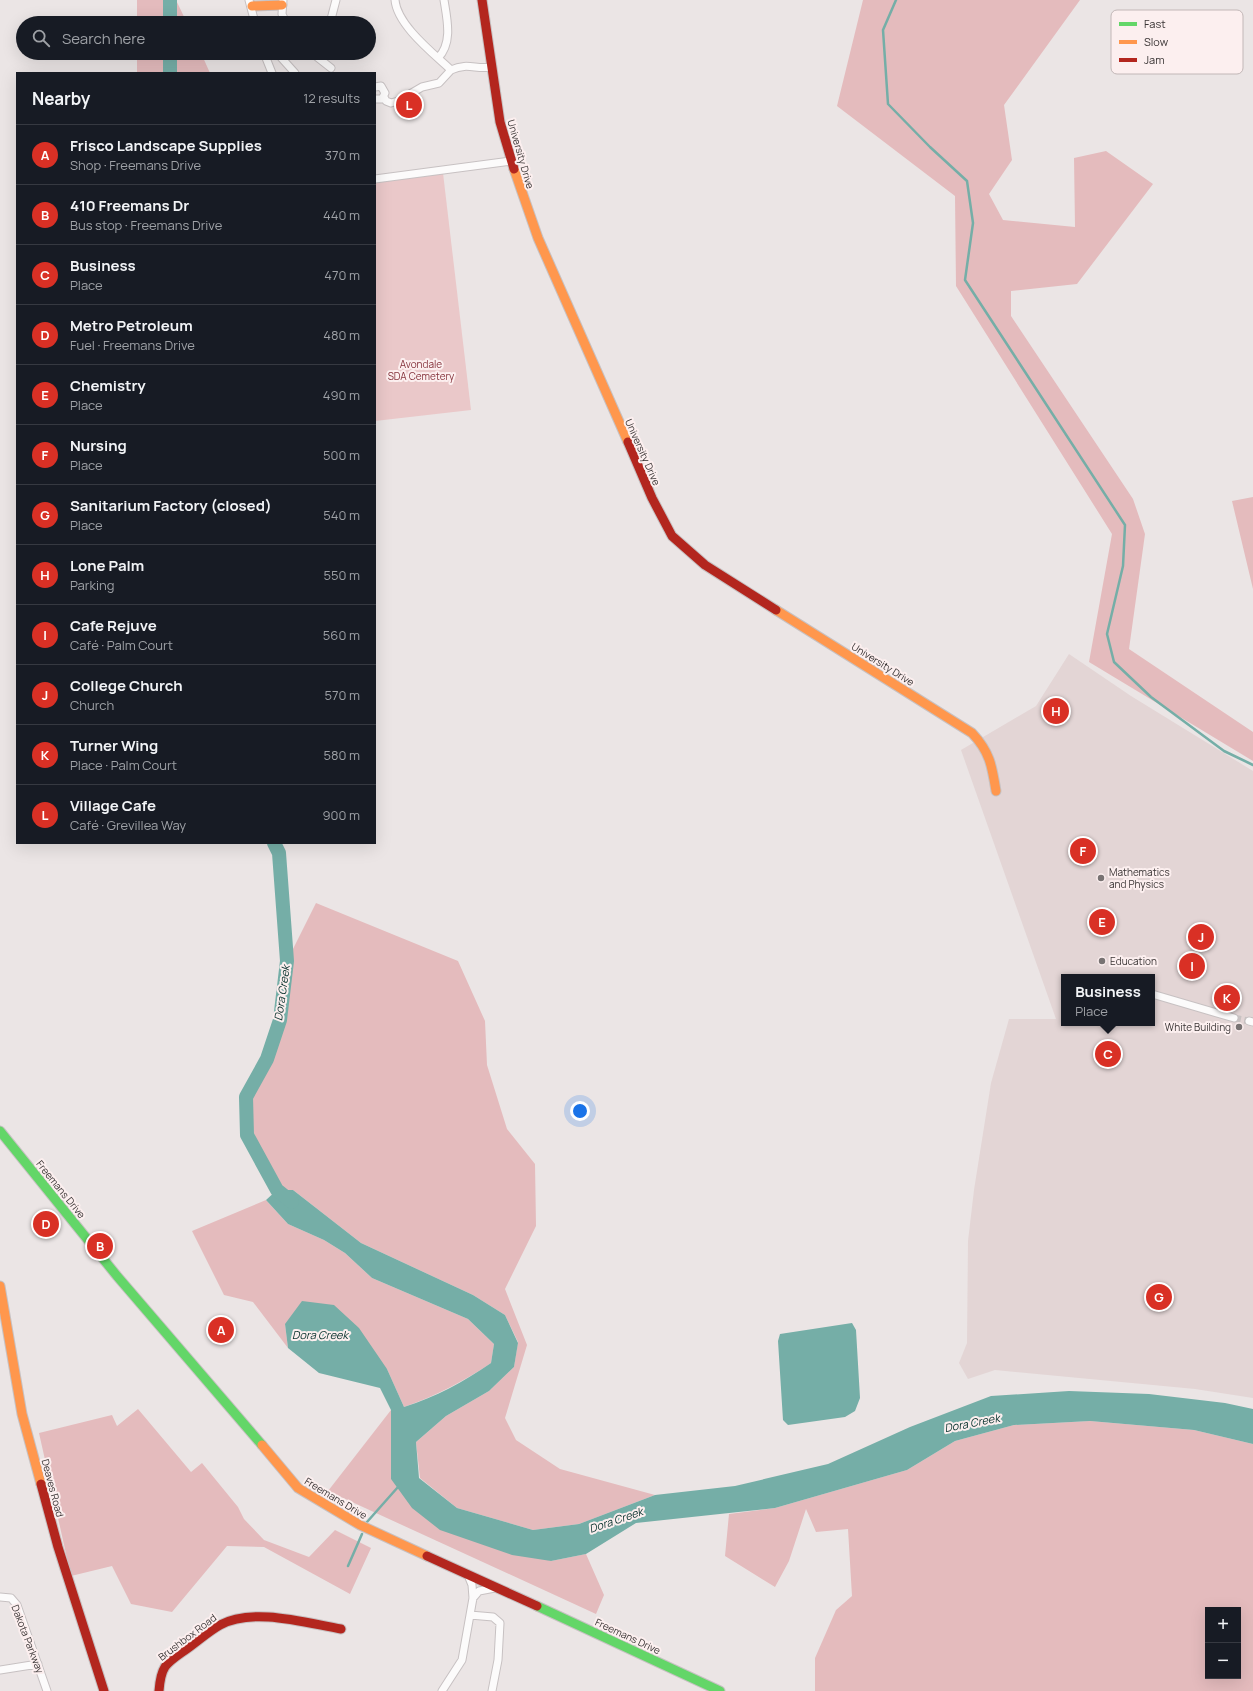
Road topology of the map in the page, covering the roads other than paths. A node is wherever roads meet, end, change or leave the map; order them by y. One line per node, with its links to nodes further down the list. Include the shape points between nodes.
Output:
1 (336, 0): 9 (street)
2 (395, 0): 10 (street, via 396,8 405,24)
3 (444, 0): 10 (street, via 448,36 443,52)
4 (482, 0): 14 (street, University Drive)
5 (282, 2): 6 (street); 8 (street)
6 (250, 3): 7 (street)
7 (253, 16)
8 (283, 16)
9 (332, 16)
10 (438, 58): 16 (street)
11 (267, 60): 17 (street)
12 (283, 60): 18 (street)
13 (322, 60): 15 (street)
14 (491, 67): 16 (street, via 483,69 465,65); 22 (street, University Drive, via 500,122)
15 (331, 68)
16 (451, 70): 20 (street, via 439,84 422,87 398,101 391,103)
17 (272, 72)
18 (294, 72)
19 (376, 87): 20 (street, via 383,88)
20 (384, 97): 21 (street)
21 (376, 99)
22 (511, 161): 23 (street); 24 (street, University Drive, via 541,245 652,498 672,536 705,565 972,733 992,763)
23 (376, 180)
24 (996, 791)
25 (1155, 995): 26 (street)
26 (1234, 1018)
27 (0, 1132): 30 (street, Freemans Drive, via 298,1488 360,1525)
28 (0, 1286): 29 (street, Deaves Road)
29 (2, 1317): 39 (street, Deaves Road, via 22,1414 58,1547)
30 (468, 1575): 31 (street, Freemans Drive); 33 (street)
31 (496, 1588): 33 (street, via 479,1591); 43 (street, Freemans Drive)
32 (0, 1597): 36 (street, Dakota Parkway, via 11,1598 17,1605)
33 (473, 1598): 34 (street)
34 (470, 1615): 41 (street, via 462,1660); 42 (street, via 493,1617 500,1623 498,1660)
35 (341, 1629): 40 (street, Brushbox Road, via 259,1617 229,1620 165,1665 160,1676)
36 (38, 1664): 37 (street); 38 (street, Dakota Parkway)
37 (0, 1670)
38 (47, 1691)
39 (104, 1691)
40 (160, 1691)
41 (442, 1691)
42 (492, 1691)
43 (720, 1691)

